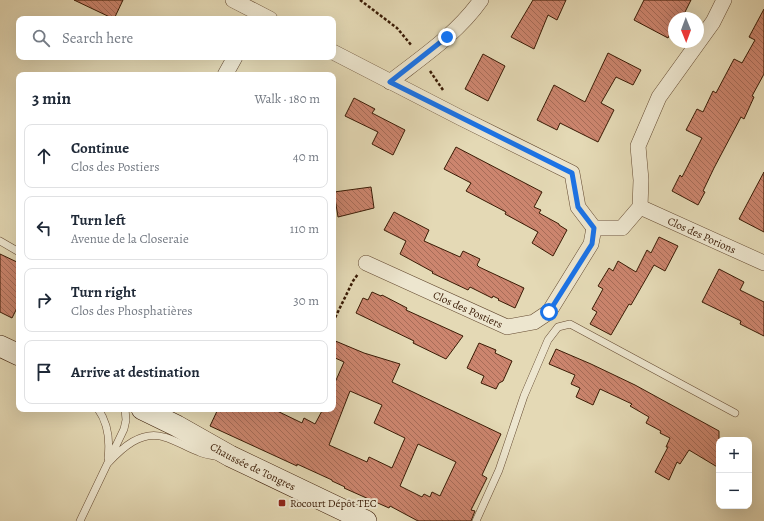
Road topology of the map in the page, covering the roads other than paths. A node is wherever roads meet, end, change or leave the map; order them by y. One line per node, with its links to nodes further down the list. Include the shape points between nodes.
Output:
1 (233, 0): 4 (street)
2 (481, 0): 8 (street, via 447,37)
3 (724, 0): 9 (street, via 713,22 659,97 638,146)
4 (259, 16)
5 (336, 54): 8 (street)
6 (232, 60): 7 (street)
7 (226, 72)
8 (390, 82): 10 (street, via 572,173 578,207)
9 (640, 207): 10 (street, via 622,228); 14 (street, Clos des Porions)
10 (594, 228): 13 (street, Clos des Postiers, via 592,244 549,312 534,322 507,327)
11 (0, 242): 12 (lane)
12 (16, 250)
13 (366, 262)
14 (764, 263)
15 (0, 346): 16 (main road)
16 (16, 354)
17 (100, 412): 22 (lane, via 107,426)
18 (125, 412): 22 (lane, via 124,429)
19 (735, 413): 25 (lane, via 570,324 558,327 548,340 524,396 500,470)
20 (166, 414): 21 (main road, Chaussée de Tongres)
21 (230, 456): 22 (lane, via 200,453 155,435 135,440); 24 (main road, Chaussée de Tongres)
22 (108, 463): 23 (lane)
23 (80, 521)
24 (366, 521)
25 (476, 521)

